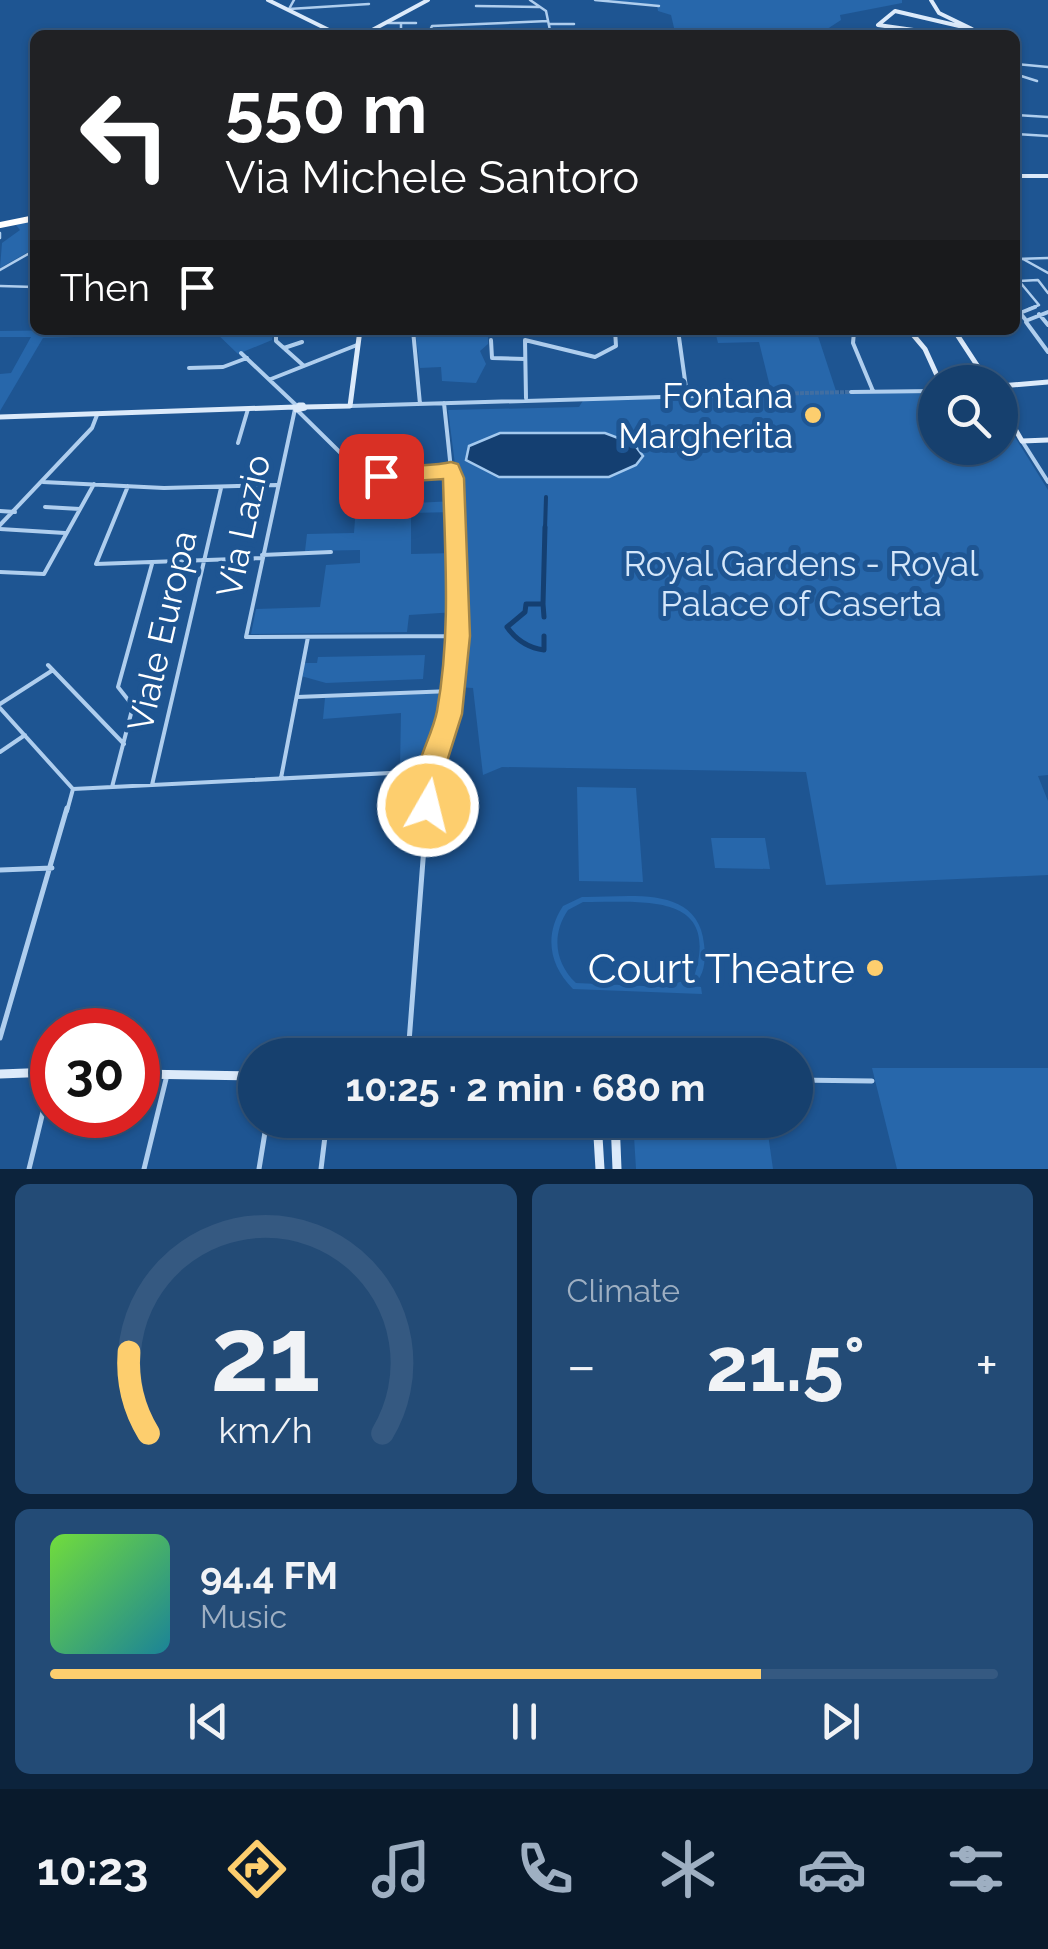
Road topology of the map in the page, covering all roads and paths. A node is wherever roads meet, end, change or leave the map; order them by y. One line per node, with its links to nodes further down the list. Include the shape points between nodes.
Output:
1 (268, 0): 13 (street)
2 (294, 0): 13 (street)
3 (428, 0): 16 (street)
4 (482, 0): 10 (street)
5 (530, 0): 11 (street)
6 (596, 0): 12 (street)
7 (932, 0): 20 (street, via 939,14 972,29 895,11)
8 (368, 4): 13 (street)
9 (501, 4): 10 (street); 11 (street)
10 (477, 6)
11 (539, 6): 15 (street)
12 (659, 6)
13 (289, 9): 21 (street)
14 (554, 13): 15 (street)
15 (548, 18): 19 (street); 24 (street); 25 (street)
16 (383, 23): 17 (street); 22 (street)
17 (401, 23): 18 (street); 23 (street)
18 (416, 23)
19 (574, 24)
20 (879, 26): 26 (street); 27 (street)
21 (329, 30)
22 (371, 30)
23 (401, 30)
24 (431, 30)
25 (550, 30)
26 (879, 30)
27 (910, 30)
28 (1020, 64): 29 (street)
29 (1046, 67)
30 (1020, 76): 31 (street)
31 (1037, 81)
32 (1020, 116): 33 (street)
33 (1048, 118)
34 (1020, 134): 35 (street)
35 (1048, 136)
36 (1020, 176): 37 (street)
37 (1048, 176)
38 (30, 219): 39 (highway)
39 (0, 225)
40 (30, 253): 43 (street)
41 (1022, 258): 42 (street); 44 (street)
42 (1048, 258)
43 (0, 270)
44 (1048, 274)
45 (1046, 285): 48 (street); 50 (street, via 1020,282 1039,305)
46 (0, 286): 47 (street)
47 (30, 287)
48 (1048, 293)
49 (1048, 312): 51 (street)
50 (1020, 313): 52 (street)
51 (1039, 314): 52 (street); 54 (street)
52 (1026, 320): 53 (street); 68 (street)
53 (1020, 321)
54 (1048, 325)
55 (276, 335): 66 (street)
56 (359, 335): 65 (street)
57 (413, 335): 89 (street)
58 (615, 335): 72 (street, via 616,346 606,354 581,357 525,340)
59 (679, 335): 85 (street)
60 (853, 335): 82 (street)
61 (914, 335): 73 (street)
62 (957, 335): 74 (street)
63 (492, 340): 72 (street, via 492,358)
64 (302, 342): 66 (street)
65 (357, 345): 67 (street); 70 (street)
66 (284, 348): 75 (street)
67 (344, 350): 70 (street); 75 (street)
68 (1048, 352)
69 (241, 353): 71 (street)
70 (356, 354): 83 (street)
71 (247, 358): 76 (street); 77 (street)
72 (525, 359): 87 (street)
73 (932, 365)
74 (977, 365)
75 (304, 366): 77 (street)
76 (189, 368)
77 (271, 379): 86 (street)
78 (1048, 382): 79 (street)
79 (1018, 384)
80 (918, 391): 82 (street)
81 (851, 392): 82 (street)
82 (873, 392)
83 (350, 394): 90 (street); 91 (street)
84 (765, 394): 85 (street)
85 (688, 395): 87 (street)
86 (289, 397): 92 (street); 94 (street)
87 (526, 398): 88 (street)
88 (444, 403): 89 (street); 103 (street)
89 (420, 404): 91 (street)
90 (340, 406): 91 (street); 94 (street)
91 (350, 406)
92 (282, 407): 93 (street); 94 (street)
93 (248, 408): 95 (street); 102 (street)
94 (302, 408): 97 (street); 98 (street, Via Lazio)
95 (97, 414): 96 (street); 106 (street)
96 (0, 417)
97 (307, 420): 98 (street, Via Lazio); 104 (street, via 364,476)
98 (290, 426): 109 (street, Via Lazio)
99 (1018, 434): 101 (street)
100 (1048, 440): 101 (street)
101 (1022, 441): 107 (street)
102 (238, 443)
103 (451, 468): 104 (street); 105 (street)
104 (436, 474): 105 (street)
105 (454, 478): 123 (street)
106 (43, 482): 108 (street); 115 (street)
107 (1048, 482)
108 (94, 484): 110 (street); 113 (street)
109 (277, 485): 111 (street); 119 (street, Via Lazio)
110 (128, 486): 111 (street); 121 (street, via 95,561)
111 (221, 488): 120 (street, Viale Europa)
112 (45, 507): 113 (street)
113 (80, 509): 117 (street)
114 (0, 511): 115 (street)
115 (15, 512): 116 (street)
116 (0, 527): 117 (street)
117 (67, 533): 122 (street, via 44,574)
118 (331, 552): 119 (street)
119 (262, 556): 120 (street); 124 (street, Via Lazio, via 246,637)
120 (204, 560): 121 (street); 135 (street, Viale Europa)
121 (152, 563): 131 (street, via 118,686 133,706)
122 (0, 572)
123 (458, 636): 124 (street); 127 (street)
124 (308, 637): 128 (street)
125 (48, 664): 126 (street)
126 (53, 670): 129 (street); 131 (street)
127 (452, 691): 128 (street); 133 (street)
128 (297, 697): 134 (street)
129 (0, 706): 130 (street)
130 (25, 735): 132 (street); 137 (street)
131 (124, 744): 136 (street)
132 (0, 752)
133 (430, 771): 134 (street); 141 (street)
134 (281, 778): 135 (street)
135 (152, 785): 136 (street)
136 (112, 787): 137 (street)
137 (73, 789): 138 (street)
138 (52, 868): 139 (street); 140 (street)
139 (0, 870)
140 (0, 1038)
141 (409, 1038)
142 (0, 1074): 143 (street)
143 (30, 1074)
144 (160, 1075): 145 (street)
145 (167, 1075): 146 (street); 155 (street)
146 (238, 1076)
147 (813, 1080): 148 (street)
148 (872, 1081)
149 (37, 1138): 154 (street)
150 (265, 1138): 156 (street)
151 (325, 1138): 157 (street)
152 (599, 1138): 158 (street)
153 (615, 1138): 159 (street)
154 (29, 1169)
155 (144, 1169)
156 (259, 1169)
157 (321, 1169)
158 (600, 1169)
159 (617, 1169)

